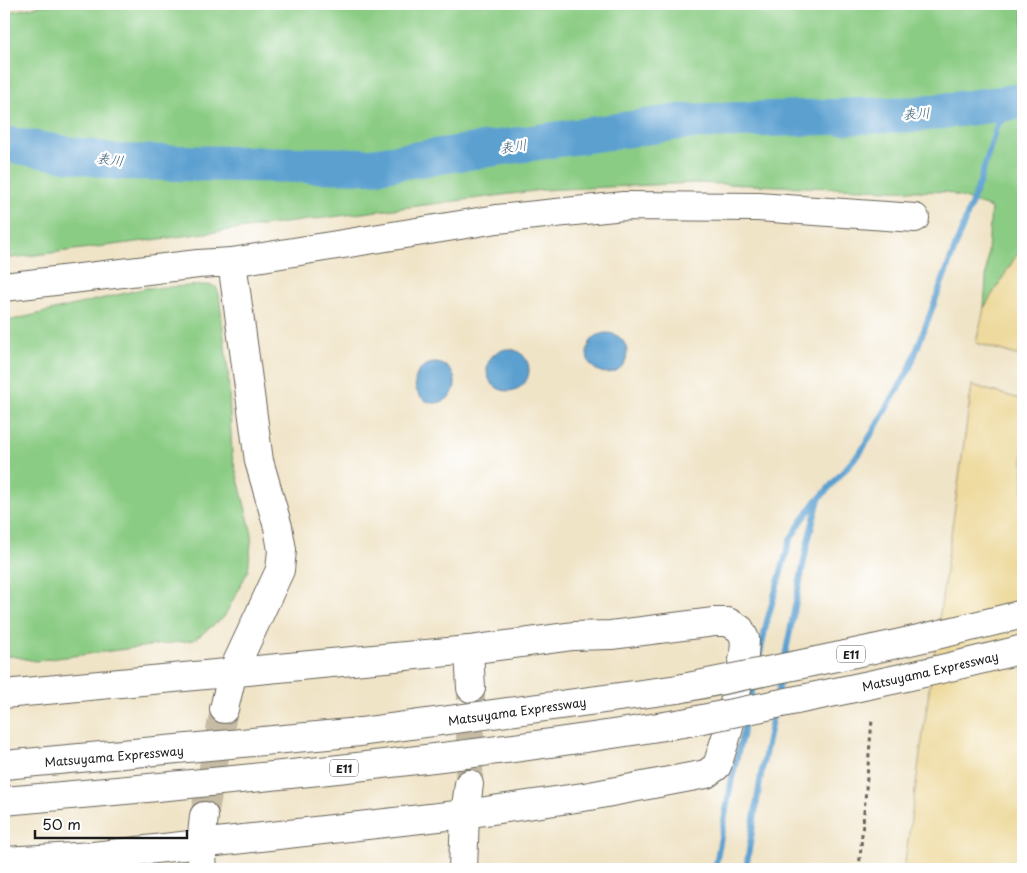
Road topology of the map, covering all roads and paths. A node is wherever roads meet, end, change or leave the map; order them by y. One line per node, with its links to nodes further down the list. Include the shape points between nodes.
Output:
1 (915, 218): 2 (main road, via 758,207 624,206 497,219)
2 (232, 262): 3 (main road); 7 (main road, via 259,461 282,550 280,570)
3 (4, 287)
4 (1023, 614): 12 (main road, Matsuyama Expressway / E11, bridge, via 840,657 678,689 360,732)
5 (1023, 649): 14 (main road, Matsuyama Expressway / E11, bridge, via 835,692 626,732 364,766)
6 (469, 650): 7 (main road); 8 (main road); 15 (main road, via 714,622 728,622 740,629 745,639 728,731 717,766 706,774 590,796)
7 (233, 672): 9 (main road); 10 (main road)
8 (471, 688)
9 (4, 694)
10 (224, 709)
11 (872, 720): 20 (path)
12 (4, 765)
13 (469, 784): 15 (main road)
14 (4, 801)
15 (465, 814): 17 (main road); 19 (main road)
16 (204, 816): 17 (main road)
17 (202, 857): 18 (main road, via 92,856)
18 (4, 861)
19 (463, 869)
20 (859, 869)

